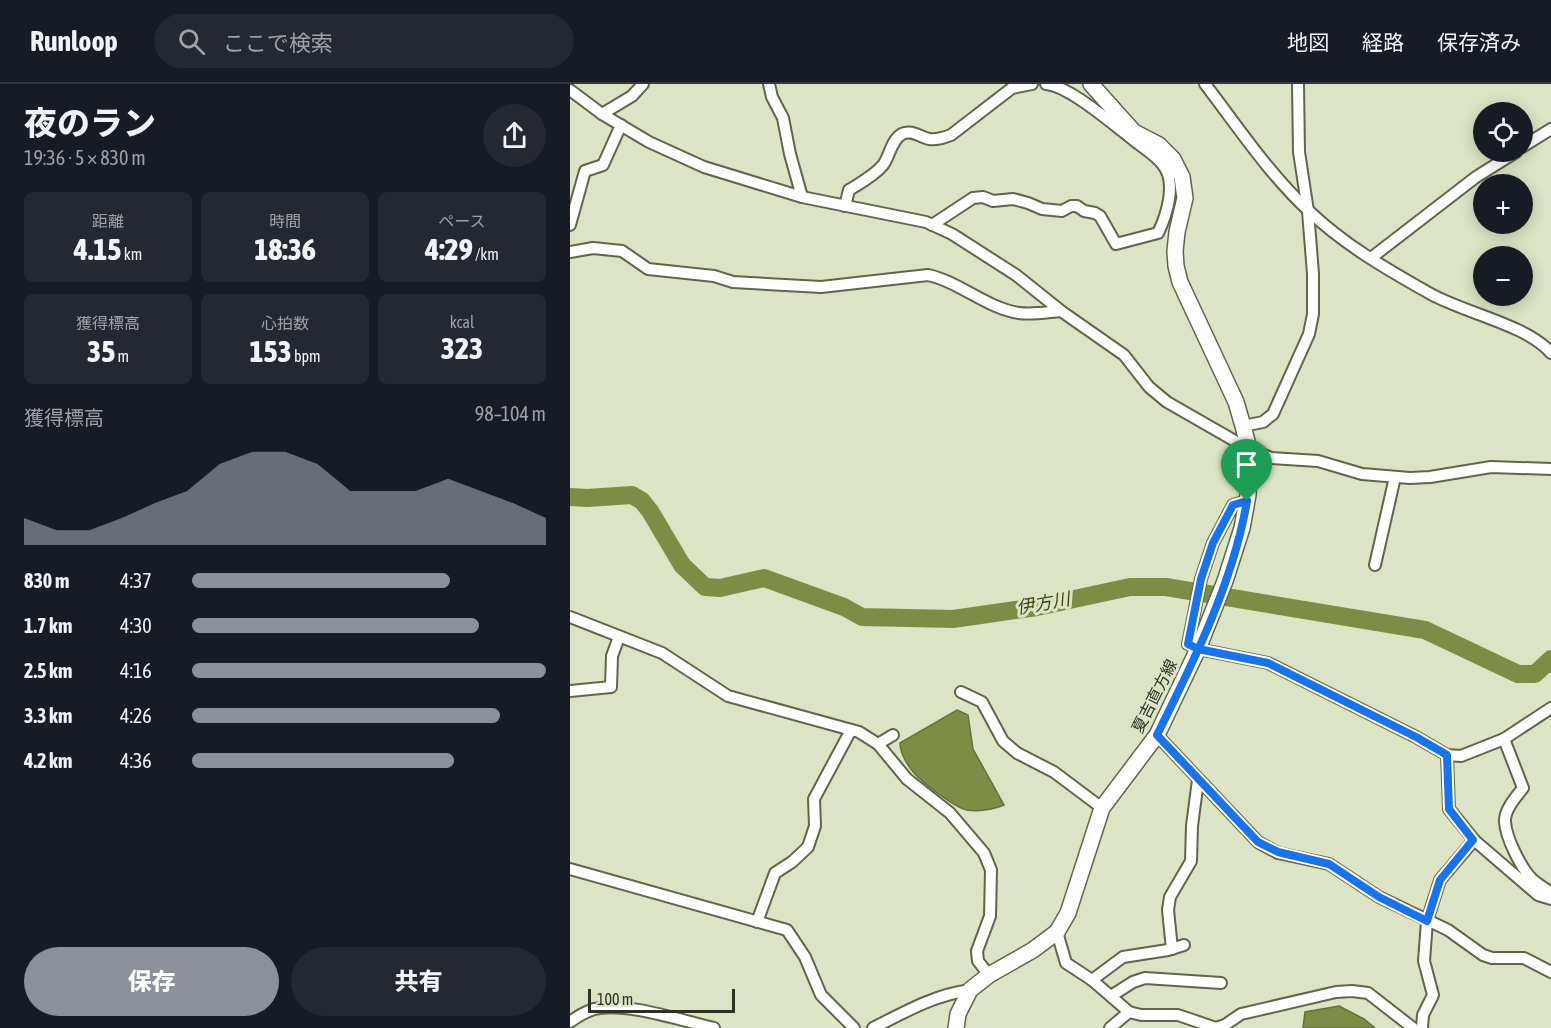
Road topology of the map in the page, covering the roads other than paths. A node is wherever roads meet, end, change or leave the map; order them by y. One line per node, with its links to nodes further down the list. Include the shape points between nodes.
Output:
1 (643, 84): 9 (street, via 632,96)
2 (769, 84): 15 (street, via 783,118)
3 (1032, 84): 16 (street, via 1012,88 951,135 928,139 911,132 902,134 883,164 849,190)
4 (1046, 84): 12 (street, via 1065,90)
5 (1091, 84): 12 (main road, 夏吉直方線)
6 (1205, 84): 17 (street)
7 (1299, 84): 17 (street, via 1299,152)
8 (570, 90): 9 (street)
9 (602, 114): 10 (street)
10 (621, 125): 15 (street, via 704,167); 18 (street, via 603,165 585,171)
11 (1551, 129): 13 (street)
12 (1132, 134): 19 (street, via 1163,165 1168,176 1170,190 1158,232 1116,244 1100,216 1077,206 1062,211 1013,199 993,201 983,197 973,198); 24 (main road, 夏吉直方線, via 1159,145 1173,159 1182,177 1185,198 1177,232 1176,266)
13 (1533, 140)
14 (1500, 162): 21 (street)
15 (802, 197): 16 (street)
16 (845, 206): 19 (street)
17 (1308, 211): 21 (street); 24 (street, via 1313,304 1309,334 1273,414 1263,422)
18 (570, 225)
19 (932, 225): 22 (street, via 1017,275)
20 (570, 252): 22 (street, via 593,248 622,251 648,269 714,276 733,282 821,287 928,275 1020,313)
21 (1371, 258): 23 (street, via 1431,295 1527,335)
22 (1061, 311): 25 (street, via 1124,355 1149,387 1167,402)
23 (1551, 353)
24 (1243, 426): 25 (main road, 夏吉直方線)
25 (1249, 449): 27 (street, via 1271,458 1318,461 1362,474); 28 (main road, 夏吉直方線)
26 (1551, 469): 27 (street, via 1491,467 1430,477)
27 (1395, 477): 29 (street)
28 (1247, 501): 32 (main road, 夏吉直方線, via 1225,581); 32 (street, via 1233,505 1213,543 1201,579 1188,644)
29 (1375, 565)
30 (570, 617): 31 (street)
31 (619, 637): 33 (street, via 612,656 610,687); 36 (street, via 662,654 728,696)
32 (1198, 649): 38 (main road, 夏吉直方線); 41 (street, via 1268,663)
33 (570, 691)
34 (961, 692): 43 (street, via 982,702 1003,741 1017,753 1054,772)
35 (1551, 708): 39 (street)
36 (850, 730): 40 (street); 49 (street, via 814,799 815,826 808,847 775,873)
37 (893, 735): 40 (street)
38 (1157, 735): 42 (street); 43 (main road, 夏吉直方線)
39 (1504, 739): 41 (street, via 1461,756); 46 (street, via 1522,789 1505,821 1510,839 1521,866)
40 (878, 744): 54 (street, via 907,779 950,813 984,853 991,870 990,916 977,951 978,961)
41 (1447, 755): 44 (street, via 1449,809)
42 (1198, 780): 48 (street, via 1258,842 1278,852 1329,864 1379,897); 52 (street, via 1191,861 1170,897 1168,910)
43 (1102, 808): 50 (main road, 夏吉直方線, via 1068,913)
44 (1473, 840): 47 (street, via 1538,895); 48 (street, via 1440,880)
45 (570, 869): 49 (street)
46 (1551, 893)
47 (1551, 898)
48 (1427, 921): 53 (street, via 1448,930 1482,955 1524,958); 67 (street, via 1424,961 1433,995 1423,1015)
49 (757, 922): 62 (street, via 787,930 805,957 821,995)
50 (1057, 932): 54 (main road, 夏吉直方線); 55 (street, via 1066,963)
51 (1184, 945): 52 (street)
52 (1172, 949): 55 (street, via 1124,957)
53 (1551, 972)
54 (989, 975): 57 (main road, 夏吉直方線)
55 (1092, 980): 58 (street)
56 (1221, 983): 58 (street, via 1145,978)
57 (970, 990): 63 (street, via 928,1000); 64 (main road, 夏吉直方線)
58 (1111, 996): 59 (street)
59 (1129, 1012): 65 (street); 66 (street, via 1178,1015 1216,1028 1241,1014 1352,991 1368,993)
60 (570, 1022): 61 (street, via 597,1008 615,1008)
61 (714, 1028)
62 (855, 1028)
63 (873, 1028)
64 (956, 1028)
65 (1110, 1028)
66 (1413, 1028)
67 (1422, 1028)

